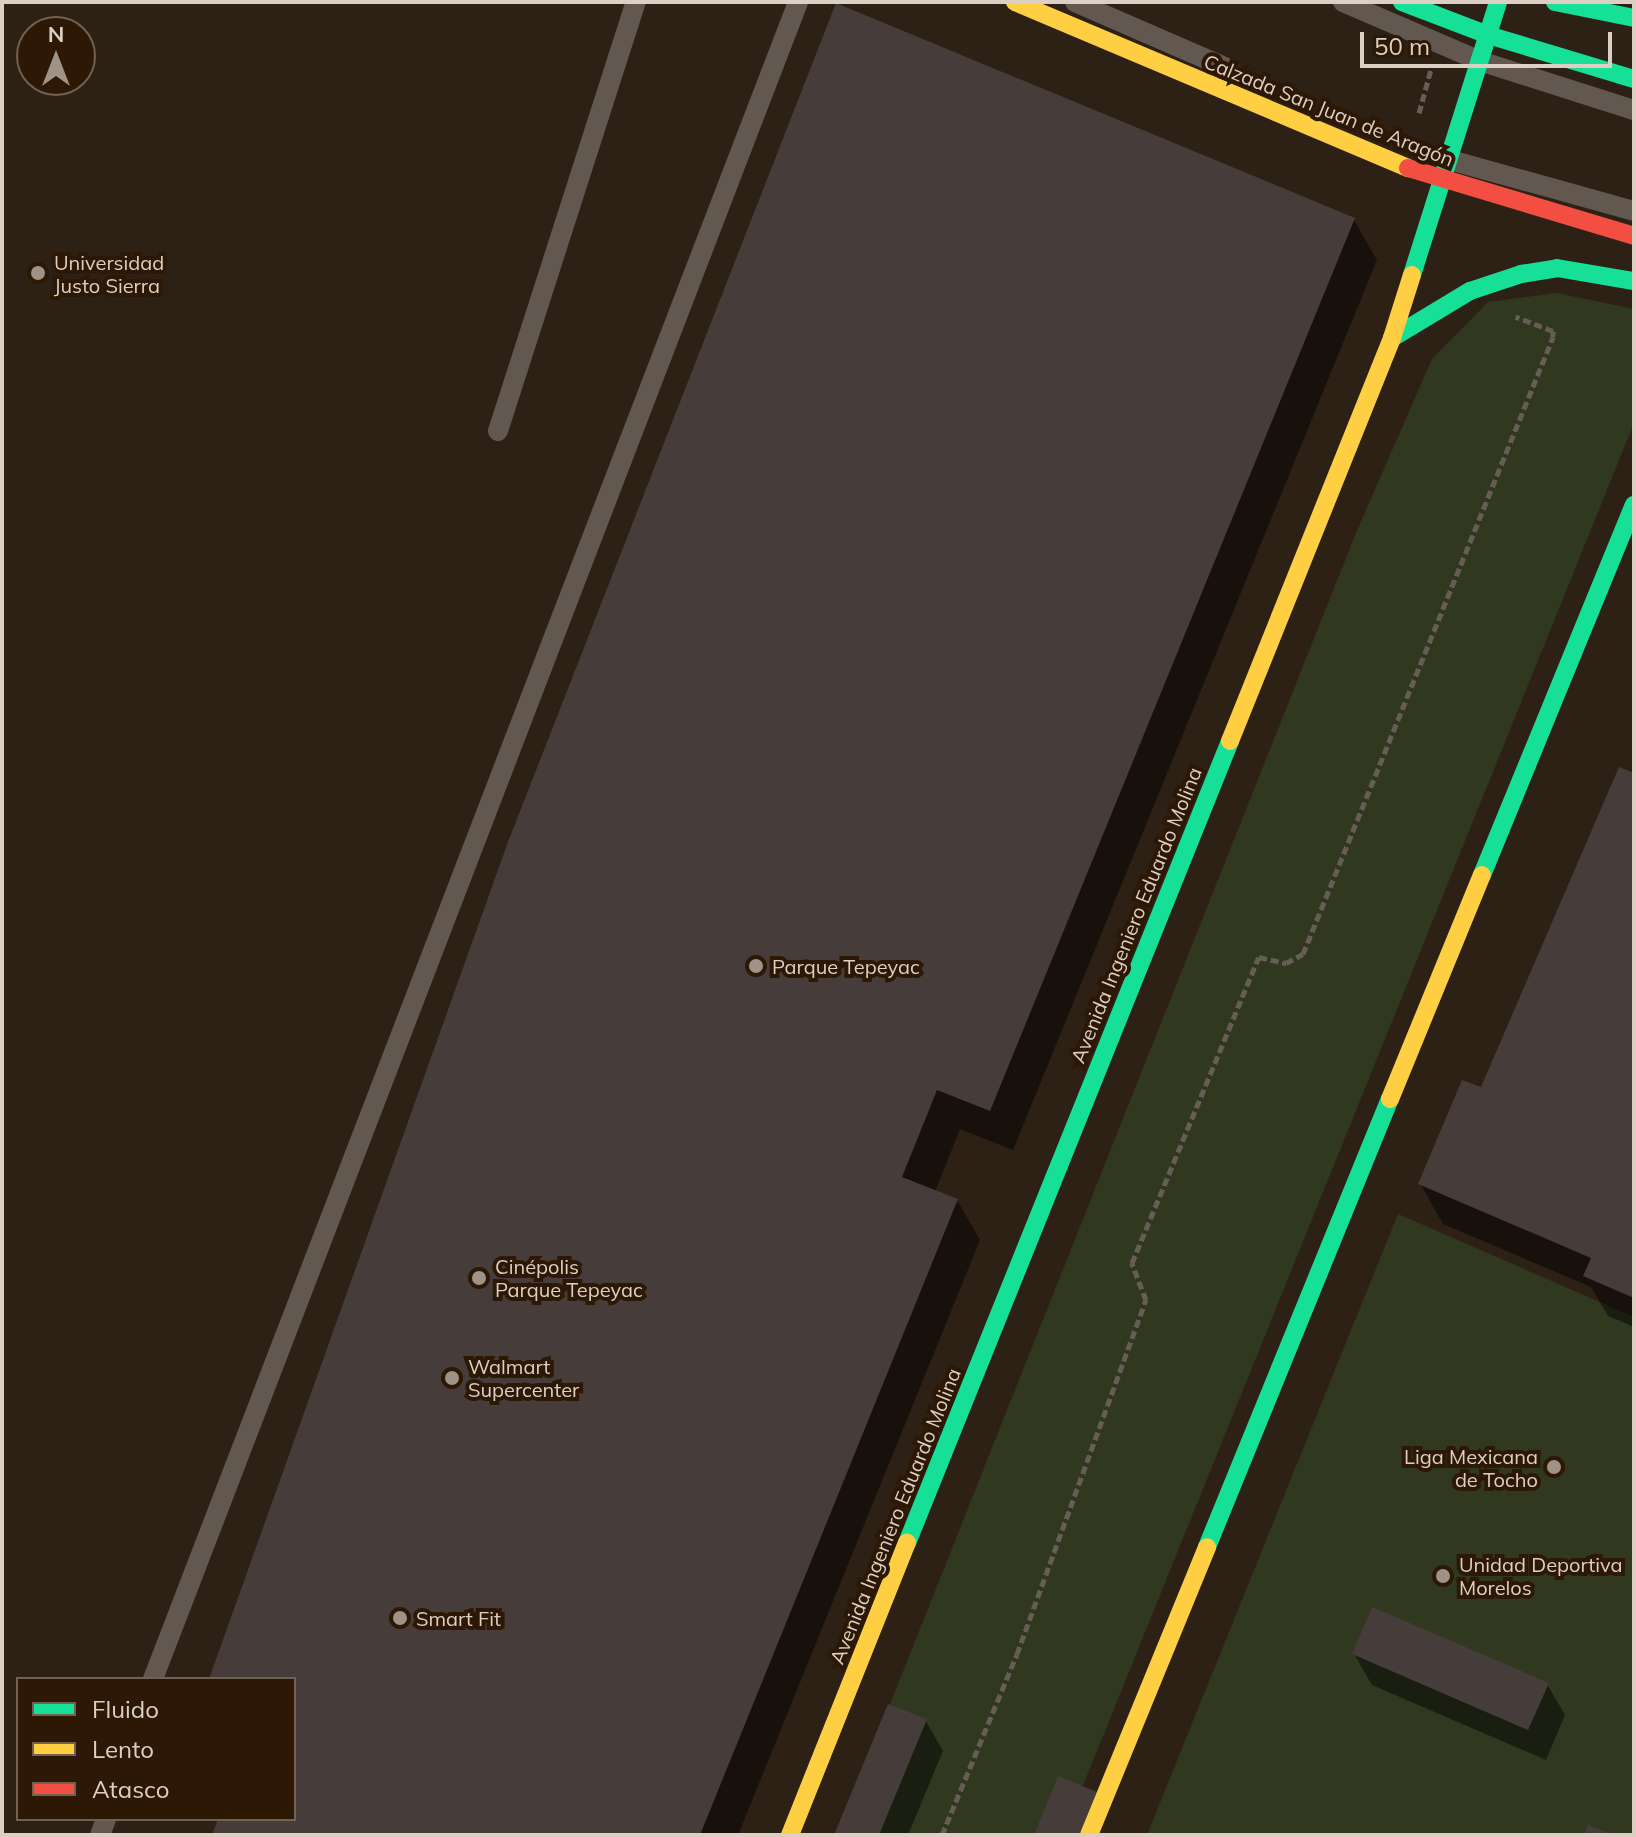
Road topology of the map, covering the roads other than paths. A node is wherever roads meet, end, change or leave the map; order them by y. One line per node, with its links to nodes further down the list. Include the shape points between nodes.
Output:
1 (636, 2): 20 (lane)
2 (798, 2): 22 (lane)
3 (1015, 2): 15 (main road, Calzada San Juan de Aragón)
4 (1075, 2): 14 (lane)
5 (1343, 2): 11 (lane)
6 (1402, 2): 10 (main road)
7 (1498, 2): 10 (main road, Avenida Ingeniero Eduardo Molina)
8 (1555, 2): 9 (main road)
9 (1634, 18)
10 (1488, 35): 11 (main road, Avenida Ingeniero Eduardo Molina); 12 (main road)
11 (1480, 61): 13 (lane); 14 (main road, Avenida Ingeniero Eduardo Molina)
12 (1634, 79)
13 (1634, 110)
14 (1448, 160): 15 (main road, Avenida Ingeniero Eduardo Molina); 16 (lane)
15 (1441, 182): 17 (main road, Calzada San Juan de Aragón); 19 (main road, Avenida Ingeniero Eduardo Molina)
16 (1634, 211)
17 (1634, 236)
18 (1634, 281): 19 (main road, via 1569,269 1521,274 1470,291)
19 (1392, 338): 23 (main road, Avenida Ingeniero Eduardo Molina)
20 (498, 431)
21 (1634, 505): 24 (main road)
22 (154, 1677)
23 (790, 1835)
24 (1089, 1835)

